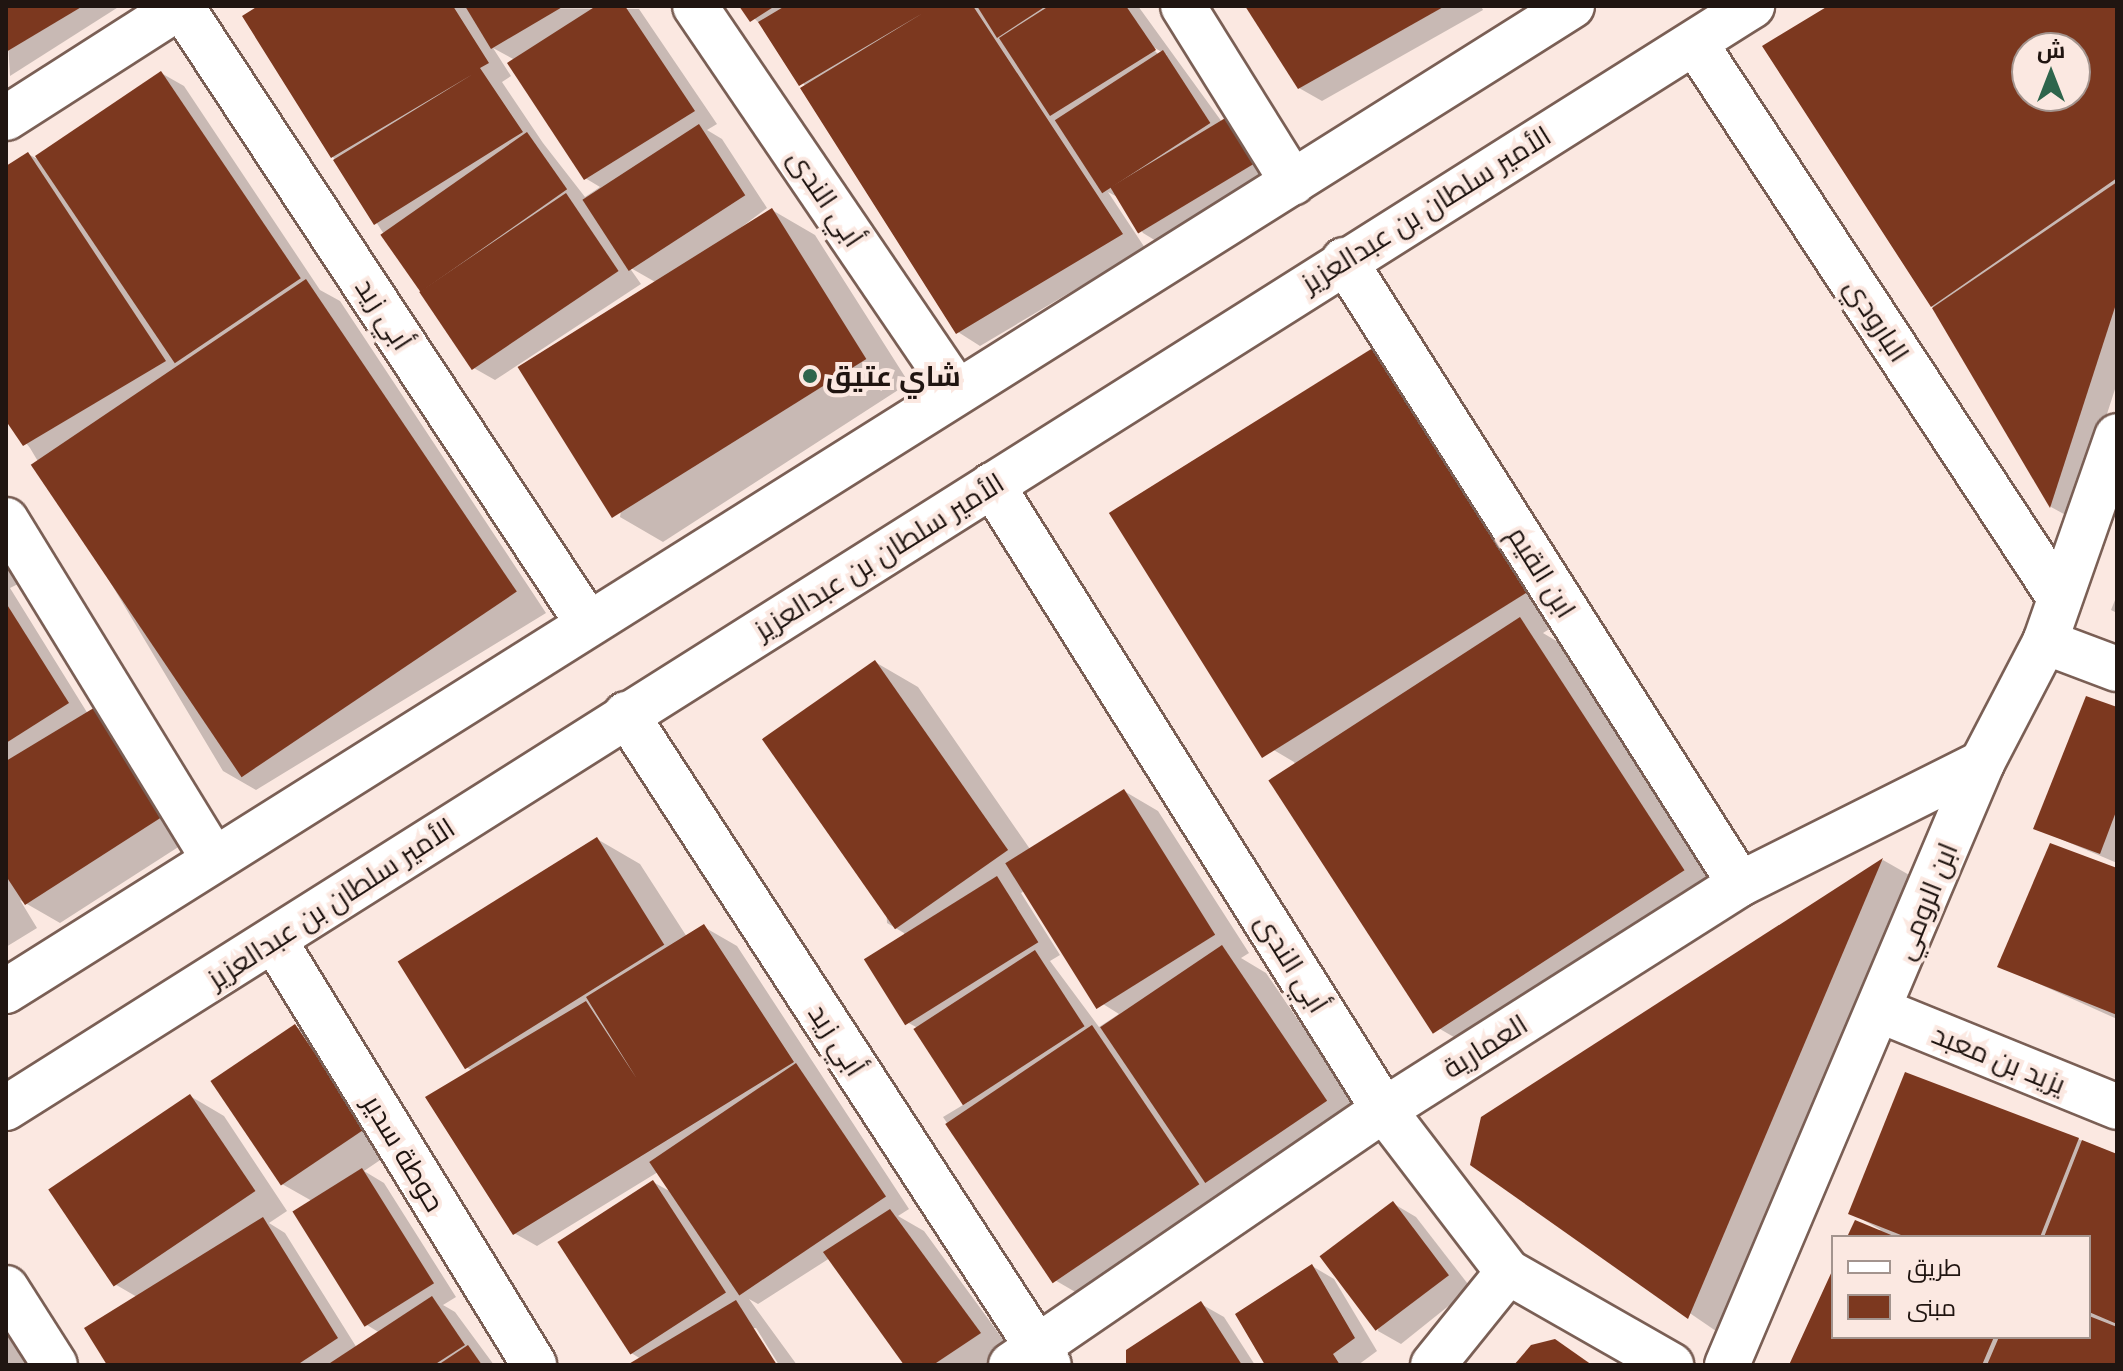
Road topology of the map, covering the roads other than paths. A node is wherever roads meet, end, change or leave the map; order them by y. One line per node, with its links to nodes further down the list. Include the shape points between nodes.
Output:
1 (181, 6): 7 (street); 15 (street, أبي زيد)
2 (695, 6): 10 (street, أبي الندى)
3 (1183, 6): 8 (street)
4 (1572, 6): 8 (street)
5 (1752, 6): 6 (street, الأمير سلطان بن عبدالعزيز)
6 (1695, 43): 9 (street, الأمير سلطان بن عبدالعزيز); 14 (street, البارودي)
7 (6, 118)
8 (1293, 183): 10 (street)
9 (1344, 260): 12 (street, الأمير سلطان بن عبدالعزيز); 21 (street, ابن القيم)
10 (957, 391): 15 (street)
11 (2117, 436): 14 (street, ابن الرومي)
12 (992, 485): 18 (street, الأمير سلطان بن عبدالعزيز); 27 (street, أبي الندى)
13 (6, 520): 20 (street)
14 (2059, 597): 16 (street, ابن الرومي)
15 (587, 622): 20 (street)
16 (2045, 642): 17 (street); 19 (street, ابن الرومي)
17 (2117, 669)
18 (626, 714): 22 (street, الأمير سلطان بن عبدالعزيز); 30 (street, أبي زيد)
19 (1982, 763): 21 (street, العمارية); 24 (street, ابن الرومي)
20 (213, 858): 23 (street)
21 (1740, 884): 27 (street, العمارية)
22 (274, 940): 26 (street, الأمير سلطان بن عبدالعزيز); 32 (street, حوطة سدير)
23 (6, 991)
24 (1881, 1011): 25 (street, يزيد بن معبد); 35 (street, ابن الرومي)
25 (2117, 1107)
26 (6, 1108)
27 (1384, 1110): 28 (street, أبي الندى); 30 (street, العمارية)
28 (1508, 1272): 33 (street); 34 (street, أبي الندى)
29 (6, 1288): 31 (street)
30 (1032, 1360)
31 (55, 1365)
32 (534, 1365)
33 (1433, 1365)
34 (1671, 1365)
35 (1727, 1365)

